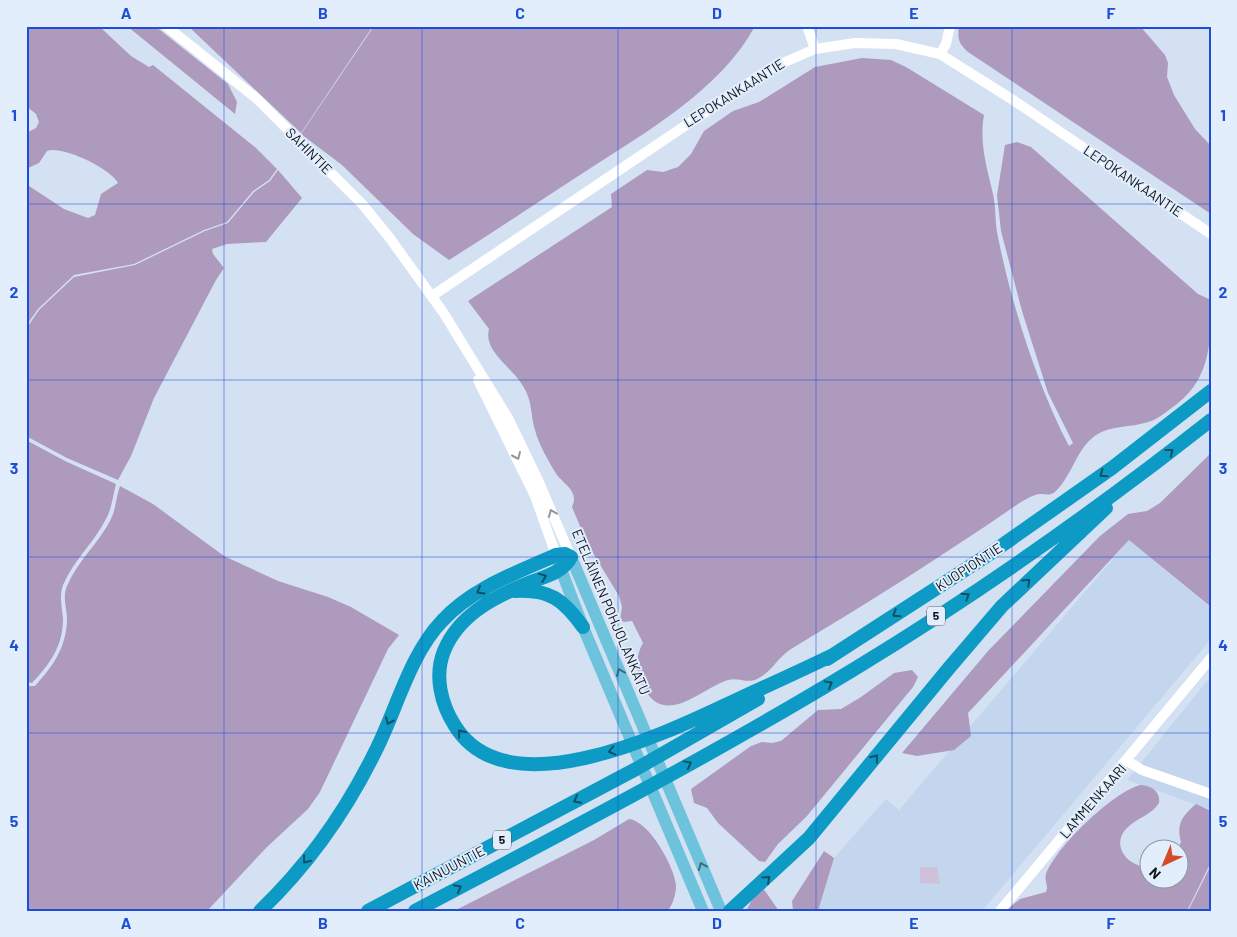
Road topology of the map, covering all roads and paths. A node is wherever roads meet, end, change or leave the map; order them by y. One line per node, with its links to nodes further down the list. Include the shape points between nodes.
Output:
1 (166, 26): 7 (street, SAHINTIE, via 256,98 363,205)
2 (807, 26): 4 (street)
3 (950, 26): 5 (street)
4 (815, 48): 5 (street, LEPOKANKAANTIE, via 877,42); 7 (street, LEPOKANKAANTIE, via 770,68 744,84)
5 (940, 54): 6 (street, LEPOKANKAANTIE)
6 (1211, 234)
7 (432, 296): 8 (street, ETELÄINEN POHJOLANKATU)
8 (457, 334): 12 (street, ETELÄINEN POHJOLANKATU, one-way to 12, via 535,496); 13 (street, ETELÄINEN POHJOLANKATU, one-way to 8, via 508,418)
9 (1211, 391): 17 (highway, KUOPIONTIE / 5, one-way to 17, via 1112,468 1034,523)
10 (1211, 420): 11 (highway, KUOPIONTIE / 5, one-way to 10)
11 (1146, 471): 21 (highway, KUOPIONTIE / 5, one-way to 11, via 857,668 991,580); 28 (highway, one-way to 11, via 809,838 1002,606)
12 (556, 554): 13 (highway); 14 (main road, ETELÄINEN POHJOLANKATU); 23 (highway, one-way to 23, via 466,599 441,622 425,644 376,751 339,816 301,867)
13 (571, 557): 14 (highway); 27 (main road, ETELÄINEN POHJOLANKATU, one-way to 13)
14 (562, 570): 15 (highway, one-way to 14); 16 (main road, ETELÄINEN POHJOLANKATU)
15 (507, 592): 16 (highway, via 527,590 559,599); 17 (highway, one-way to 15, via 670,731 618,750 565,762 534,765 508,762 468,742 448,713 440,681 444,652 460,625 488,602)
16 (583, 627): 26 (main road, ETELÄINEN POHJOLANKATU)
17 (834, 655): 20 (highway, KUOPIONTIE / 5)
18 (1211, 658): 19 (street)
19 (1126, 760): 22 (street, LAMMENKAARI, via 1142,770); 29 (street, LAMMENKAARI)
20 (636, 769): 24 (highway, KAINUUNTIE / 5, one-way to 24)
21 (645, 788): 25 (highway, KAINUUNTIE / 5, one-way to 21)
22 (1211, 794)
23 (260, 911)
24 (368, 911)
25 (415, 911)
26 (703, 911)
27 (721, 911)
28 (730, 911)
29 (1000, 911)

